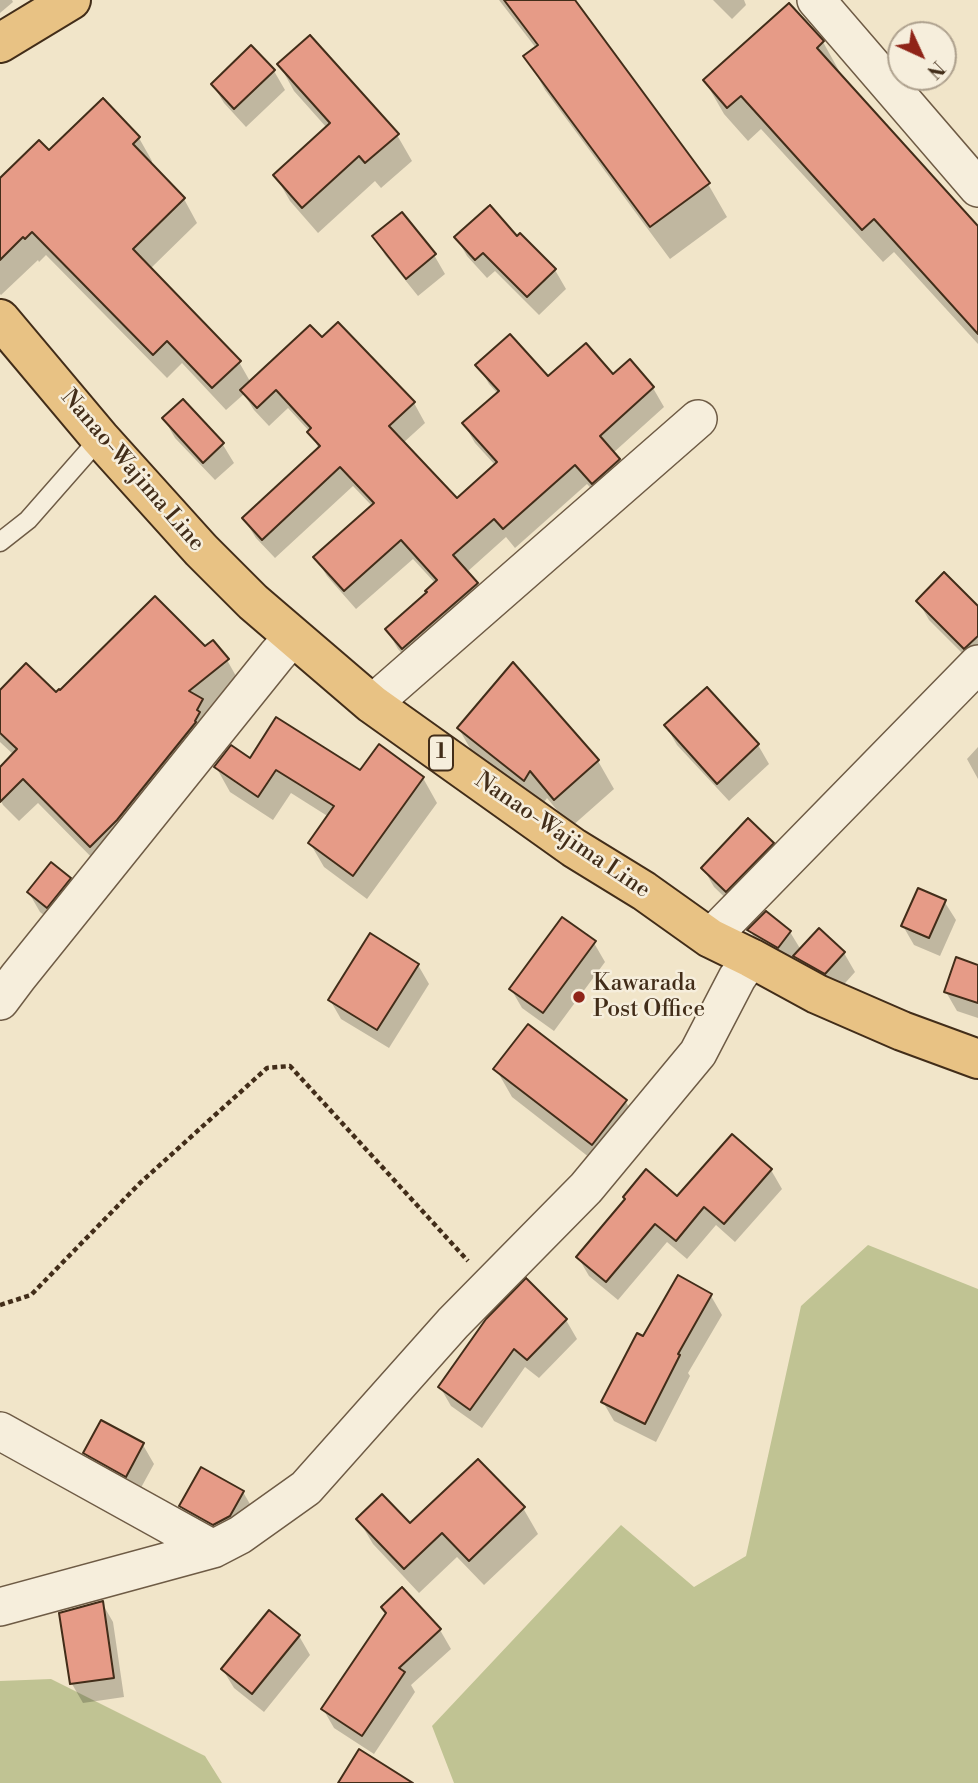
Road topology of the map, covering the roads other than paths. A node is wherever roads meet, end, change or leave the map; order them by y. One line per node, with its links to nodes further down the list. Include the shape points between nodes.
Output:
1 (71, 0): 3 (main road)
2 (816, 0): 4 (street)
3 (0, 43)
4 (978, 188)
5 (0, 319): 7 (main road, Nanao-Wajima Line / 1)
6 (698, 419): 11 (street)
7 (100, 438): 8 (lane, via 28,520); 9 (main road, Nanao-Wajima Line / 1, via 201,550)
8 (0, 542)
9 (293, 637): 11 (main road, Nanao-Wajima Line / 1); 14 (street)
10 (978, 664): 12 (street)
11 (372, 704): 12 (main road, Nanao-Wajima Line / 1)
12 (710, 938): 13 (main road, Nanao-Wajima Line / 1)
13 (751, 958): 15 (main road, Nanao-Wajima Line / 1, via 817,994); 17 (street, via 698,1053 586,1188 453,1323 306,1488)
14 (0, 1001)
15 (978, 1059)
16 (0, 1431): 17 (street)
17 (213, 1549): 18 (street)
18 (0, 1607)

